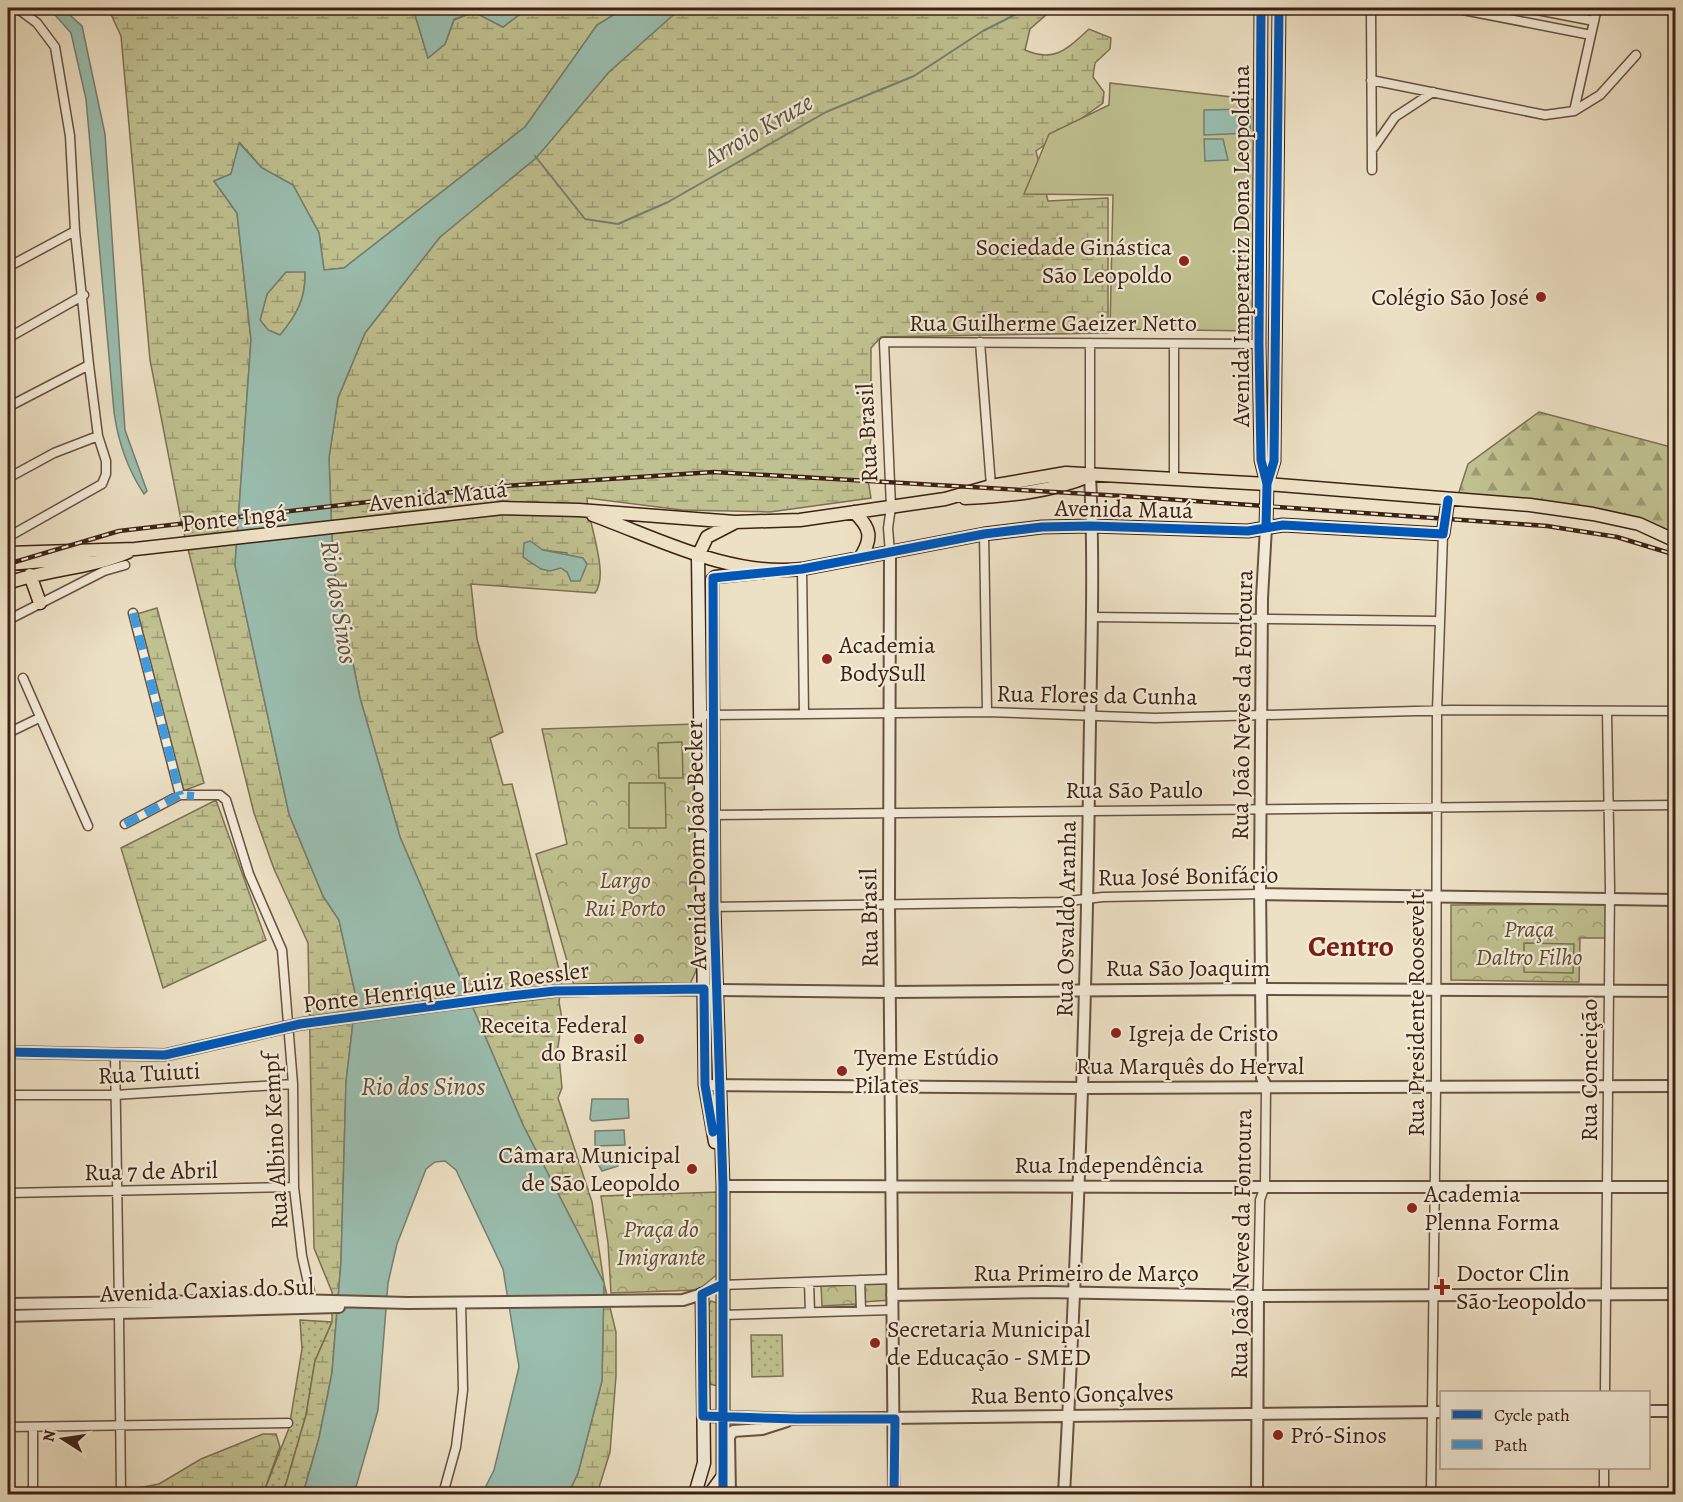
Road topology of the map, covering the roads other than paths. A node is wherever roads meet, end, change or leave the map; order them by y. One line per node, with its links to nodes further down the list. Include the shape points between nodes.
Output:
1 (17, 8): 22 (street, via 37,23 55,47 70,136)
2 (1261, 8): 21 (main road, Avenida Imperatriz Dona Leopoldina)
3 (1279, 8): 20 (main road, Avenida Imperatriz Dona Leopoldina)
4 (1453, 8): 11 (street)
5 (1527, 8): 7 (street)
6 (1597, 8): 10 (street)
7 (1545, 9): 9 (street); 11 (street)
8 (1371, 10): 15 (street)
9 (1563, 15): 10 (street); 12 (street)
10 (1594, 21): 13 (street)
11 (1542, 25): 12 (street)
12 (1560, 28): 13 (street)
13 (1591, 35): 17 (street)
14 (1635, 55): 17 (street, via 1600,95)
15 (1371, 80): 16 (street); 18 (street)
16 (1433, 92): 17 (street, via 1545,115); 18 (street, via 1395,117)
17 (1574, 111)
18 (1372, 150): 19 (street)
19 (1372, 170)
20 (1276, 181): 21 (main road); 37 (main road, Avenida Imperatriz Dona Leopoldina, via 1274,461)
21 (1260, 182): 30 (main road, Avenida Imperatriz Dona Leopoldina)
22 (75, 231): 23 (street); 24 (street)
23 (8, 267)
24 (84, 296): 25 (street); 31 (street)
25 (8, 338)
26 (884, 342): 27 (street, Rua Guilherme Gaeizer Netto); 41 (street, Rua Brasil)
27 (980, 342): 28 (street, Rua Guilherme Gaeizer Netto); 38 (street)
28 (1090, 343): 29 (street, Rua Guilherme Gaeizer Netto); 34 (street, Rua Osvaldo Aranha)
29 (1174, 344): 30 (street, Rua Guilherme Gaeizer Netto); 36 (street)
30 (1259, 344): 37 (main road, Avenida Imperatriz Dona Leopoldina, via 1261,460)
31 (89, 366): 32 (street); 33 (street)
32 (8, 407)
33 (98, 436): 35 (street, via 54,453); 50 (street, via 106,461 102,484)
34 (1090, 475): 36 (main road, Avenida Mauá); 38 (main road, Avenida Mauá, via 1066,473); 39 (main road, Avenida Mauá, via 1068,484 992,497); 45 (street, Rua Osvaldo Aranha)
35 (8, 478)
36 (1174, 480): 37 (main road, Avenida Mauá)
37 (1267, 484): 40 (main road, Avenida Mauá); 46 (main road, Avenida Imperatriz Dona Leopoldina)
38 (991, 486): 39 (main road, Avenida Mauá)
39 (945, 499): 41 (main road, Avenida Mauá)
40 (1448, 500): 49 (main road); 51 (main road, Avenida Mauá, via 1593,514 1638,524)
41 (891, 507): 43 (main road, Avenida Mauá); 55 (street, Rua Brasil)
42 (579, 510): 44 (main road, Avenida Mauá); 47 (main road, Avenida Mauá, via 503,508); 56 (main road, Avenida Mauá)
43 (854, 512): 44 (main road, Avenida Mauá, via 800,520); 57 (main road, via 870,532 869,544)
44 (735, 522): 56 (main road, via 707,537)
45 (1091, 526): 46 (main road, Avenida Mauá, via 1248,531); 48 (main road, Avenida Mauá); 66 (street, Rua Osvaldo Aranha)
46 (1266, 527): 49 (main road, Avenida Mauá); 67 (street, Rua João Neves da Fontoura)
47 (303, 532): 53 (main road, Ponte Ingá)
48 (984, 534): 55 (main road, Avenida Mauá); 74 (street)
49 (1443, 534): 69 (street, Rua Presidente Roosevelt)
50 (8, 537)
51 (1676, 541)
52 (112, 549): 53 (main road); 54 (main road); 58 (main road, via 68,559)
53 (135, 549): 62 (main road, via 75,569)
54 (8, 553)
55 (890, 553): 57 (main road, Avenida Mauá); 73 (street, Rua Brasil)
56 (698, 556): 61 (main road, Avenida Mauá); 77 (main road, Avenida Dom João Becker)
57 (860, 558): 60 (main road, Avenida Mauá)
58 (8, 564)
59 (126, 565): 64 (street, via 104,571)
60 (802, 569): 61 (main road, Avenida Mauá); 76 (street)
61 (772, 571): 78 (main road, Avenida Dom João Becker, via 713,578)
62 (30, 575): 63 (main road); 64 (main road)
63 (8, 583)
64 (39, 603): 68 (street)
65 (133, 614): 83 (street)
66 (1091, 617): 67 (street); 80 (street, Rua Osvaldo Aranha)
67 (1262, 617): 69 (street); 79 (street, Rua João Neves da Fontoura)
68 (8, 620)
69 (1438, 621): 71 (street, Rua Presidente Roosevelt)
70 (23, 678): 81 (street)
71 (1437, 711): 75 (street, Rua Flores da Cunha); 79 (street, Rua Flores da Cunha); 85 (street, Rua Presidente Roosevelt)
72 (1676, 711): 75 (street, Rua Flores da Cunha)
73 (890, 712): 74 (street, Rua Flores da Cunha); 76 (street, Rua Flores da Cunha); 89 (street, Rua Brasil)
74 (987, 712): 80 (street, Rua Flores da Cunha)
75 (1607, 712): 86 (street, Rua Conceição)
76 (804, 713): 78 (street, Rua Flores da Cunha)
77 (699, 714): 78 (street, Rua Flores da Cunha); 90 (main road, Avenida Dom João Becker)
78 (714, 715): 90 (main road, Avenida Dom João Becker)
79 (1261, 715): 80 (street, Rua Flores da Cunha); 88 (street, Rua João Neves da Fontoura)
80 (1090, 716): 87 (street, Rua Osvaldo Aranha)
81 (39, 718): 82 (street); 92 (street)
82 (8, 733)
83 (180, 795): 91 (street); 110 (street, Rua Albino Kempf, via 220,795 226,800 249,874 282,950)
84 (1676, 805): 86 (street, Rua São Paulo)
85 (1436, 806): 86 (street, Rua São Paulo); 88 (street, Rua São Paulo); 94 (street, Rua Presidente Roosevelt)
86 (1609, 806): 97 (street, Rua Conceição)
87 (1089, 809): 88 (street, Rua São Paulo); 89 (street, Rua São Paulo); 95 (street, Rua Osvaldo Aranha)
88 (1261, 809): 93 (street, Rua João Neves da Fontoura)
89 (890, 813): 90 (street, Rua São Paulo); 98 (street, Rua Brasil)
90 (708, 815): 99 (main road, Avenida Dom João Becker)
91 (125, 824)
92 (88, 826)
93 (1260, 894): 94 (street, Rua José Bonifácio); 95 (street, Rua José Bonifácio); 103 (street, Rua João Neves da Fontoura)
94 (1436, 897): 97 (street, Rua José Bonifácio); 104 (street, Rua Presidente Roosevelt)
95 (1088, 899): 98 (street, Rua José Bonifácio); 102 (street, Rua Osvaldo Aranha)
96 (1676, 900): 97 (street, Rua José Bonifácio)
97 (1609, 901): 107 (street, Rua Conceição)
98 (889, 904): 99 (street, Rua José Bonifácio); 106 (street, Rua Brasil)
99 (708, 907): 101 (main road, Avenida Dom João Becker)
100 (629, 989): 101 (street, Rua São Joaquim); 109 (street, Ponte Henrique Luiz Roessler, bridge, via 502,997 300,1024 165,1055)
101 (710, 989): 106 (street, Rua São Joaquim); 111 (main road, Avenida Dom João Becker); 112 (main road, Avenida Dom João Becker)
102 (1086, 989): 103 (street, Rua São Joaquim); 106 (street, Rua São Joaquim); 118 (street, Rua Osvaldo Aranha)
103 (1262, 989): 104 (street, Rua São Joaquim); 113 (street, Rua João Neves da Fontoura, via 1262,1078)
104 (1436, 991): 107 (street, Rua São Joaquim); 114 (street, Rua Presidente Roosevelt)
105 (1676, 991): 107 (street, Rua São Joaquim)
106 (891, 992): 117 (street, Rua Brasil)
107 (1609, 992): 115 (street, Rua Conceição)
108 (8, 1052): 109 (street, Ponte Henrique Luiz Roessler)
109 (115, 1055): 120 (street)
110 (293, 1084): 120 (street, Rua Tuiuti); 126 (street, Rua Albino Kempf)
111 (705, 1085): 112 (street, Rua Marquês do Herval); 121 (main road, Avenida Dom João Becker)
112 (720, 1085): 117 (street, Rua Marquês do Herval); 121 (main road, Avenida Dom João Becker)
113 (1266, 1086): 114 (street, Rua Marquês do Herval); 118 (street, Rua Marquês do Herval); 125 (street, Rua João Neves da Fontoura)
114 (1436, 1086): 115 (street, Rua Marquês do Herval); 129 (street, Rua Presidente Roosevelt)
115 (1606, 1086): 116 (street, Rua Marquês do Herval); 128 (street, Rua Conceição)
116 (1676, 1086)
117 (891, 1087): 118 (street, Rua Marquês do Herval); 123 (street, Rua Brasil)
118 (1083, 1088): 124 (street, Rua Osvaldo Aranha)
119 (8, 1095): 120 (street, Rua Tuiuti)
120 (114, 1095): 131 (street)
121 (722, 1172): 122 (main road, Avenida Dom João Becker)
122 (723, 1186): 123 (street, Rua Independência); 135 (main road, Avenida Dom João Becker)
123 (891, 1186): 124 (street, Rua Independência); 132 (street, Rua Brasil)
124 (1079, 1186): 125 (street, Rua Independência); 137 (street, Rua Osvaldo Aranha)
125 (1264, 1186): 129 (street, Rua Independência); 142 (street, Rua João Neves da Fontoura, via 1260,1200)
126 (294, 1187): 131 (street, Rua 7 de Abril); 147 (street, Rua Albino Kempf, via 302,1256)
127 (1676, 1187): 128 (street, Rua Independência)
128 (1608, 1188): 129 (street, Rua Independência); 139 (street, Rua Conceição)
129 (1434, 1189): 138 (street, Rua Presidente Roosevelt)
130 (8, 1192): 131 (street, Rua 7 de Abril)
131 (117, 1192): 144 (street)
132 (892, 1279): 133 (street); 141 (street, Rua Brasil)
133 (860, 1280): 134 (street); 148 (street)
134 (809, 1282): 135 (street); 151 (street)
135 (722, 1285): 136 (main road); 153 (main road, Avenida Dom João Becker)
136 (702, 1293): 143 (street); 150 (main road); 153 (main road, via 714,1297)
137 (1074, 1293): 141 (street, Rua Primeiro de Março); 142 (street, Rua Primeiro de Março); 162 (street, Rua Osvaldo Aranha)
138 (1432, 1294): 139 (street, Rua Primeiro de Março); 142 (street, Rua Primeiro de Março); 160 (street, Rua Presidente Roosevelt)
139 (1607, 1294): 140 (street, Rua Primeiro de Março); 155 (street, Rua Conceição)
140 (1676, 1294)
141 (892, 1295): 149 (street, Rua Brasil)
142 (1258, 1296): 161 (street, Rua João Neves da Fontoura)
143 (683, 1300): 145 (street, Avenida Caxias do Sul); 150 (street)
144 (119, 1302): 146 (street, Avenida Caxias do Sul); 147 (street, Avenida Caxias do Sul)
145 (461, 1302): 147 (street, Avenida Caxias do Sul); 177 (street, via 462,1390 456,1447)
146 (8, 1304)
147 (313, 1304): 152 (street, Avenida Caxias do Sul)
148 (861, 1310): 149 (street); 151 (street)
149 (892, 1310): 166 (street, Rua Brasil)
150 (702, 1312): 157 (main road)
151 (810, 1312): 153 (street)
152 (119, 1315): 154 (street, Avenida Caxias do Sul); 168 (street)
153 (722, 1315): 156 (main road, Avenida Dom João Becker)
154 (8, 1316)
155 (1605, 1391)
156 (722, 1396): 157 (main road, via 708,1394); 164 (main road, Avenida Dom João Becker)
157 (703, 1400): 163 (main road)
158 (1650, 1411): 159 (street)
159 (1676, 1411)
160 (1436, 1412): 161 (street, Rua Bento Gonçalves); 186 (street, Rua Presidente Roosevelt)
161 (1258, 1413): 162 (street, Rua Bento Gonçalves); 185 (street, Rua João Neves da Fontoura)
162 (1069, 1414): 166 (street, Rua Bento Gonçalves); 184 (street, Rua Osvaldo Aranha)
163 (703, 1416): 164 (street, Rua Bento Gonçalves); 178 (main road, via 702,1470)
164 (722, 1418): 165 (street, Rua Bento Gonçalves); 171 (main road, Avenida Dom João Becker)
165 (797, 1419): 166 (street, Rua Bento Gonçalves); 172 (street, via 762,1429 734,1431 729,1437)
166 (895, 1419): 183 (street, Rua Brasil)
167 (288, 1424): 168 (street)
168 (120, 1426): 170 (street); 176 (street)
169 (8, 1427): 170 (street)
170 (33, 1427): 175 (street)
171 (722, 1434): 174 (main road, Avenida Dom João Becker); 179 (main road)
172 (730, 1459): 174 (main road); 182 (street)
173 (1604, 1469): 187 (street)
174 (722, 1477): 180 (main road); 181 (main road, Avenida Dom João Becker)
175 (33, 1494)
176 (121, 1494)
177 (443, 1494)
178 (693, 1494)
179 (702, 1494)
180 (710, 1494)
181 (723, 1494)
182 (730, 1494)
183 (894, 1494)
184 (1065, 1494)
185 (1257, 1494)
186 (1431, 1494)
187 (1604, 1494)

